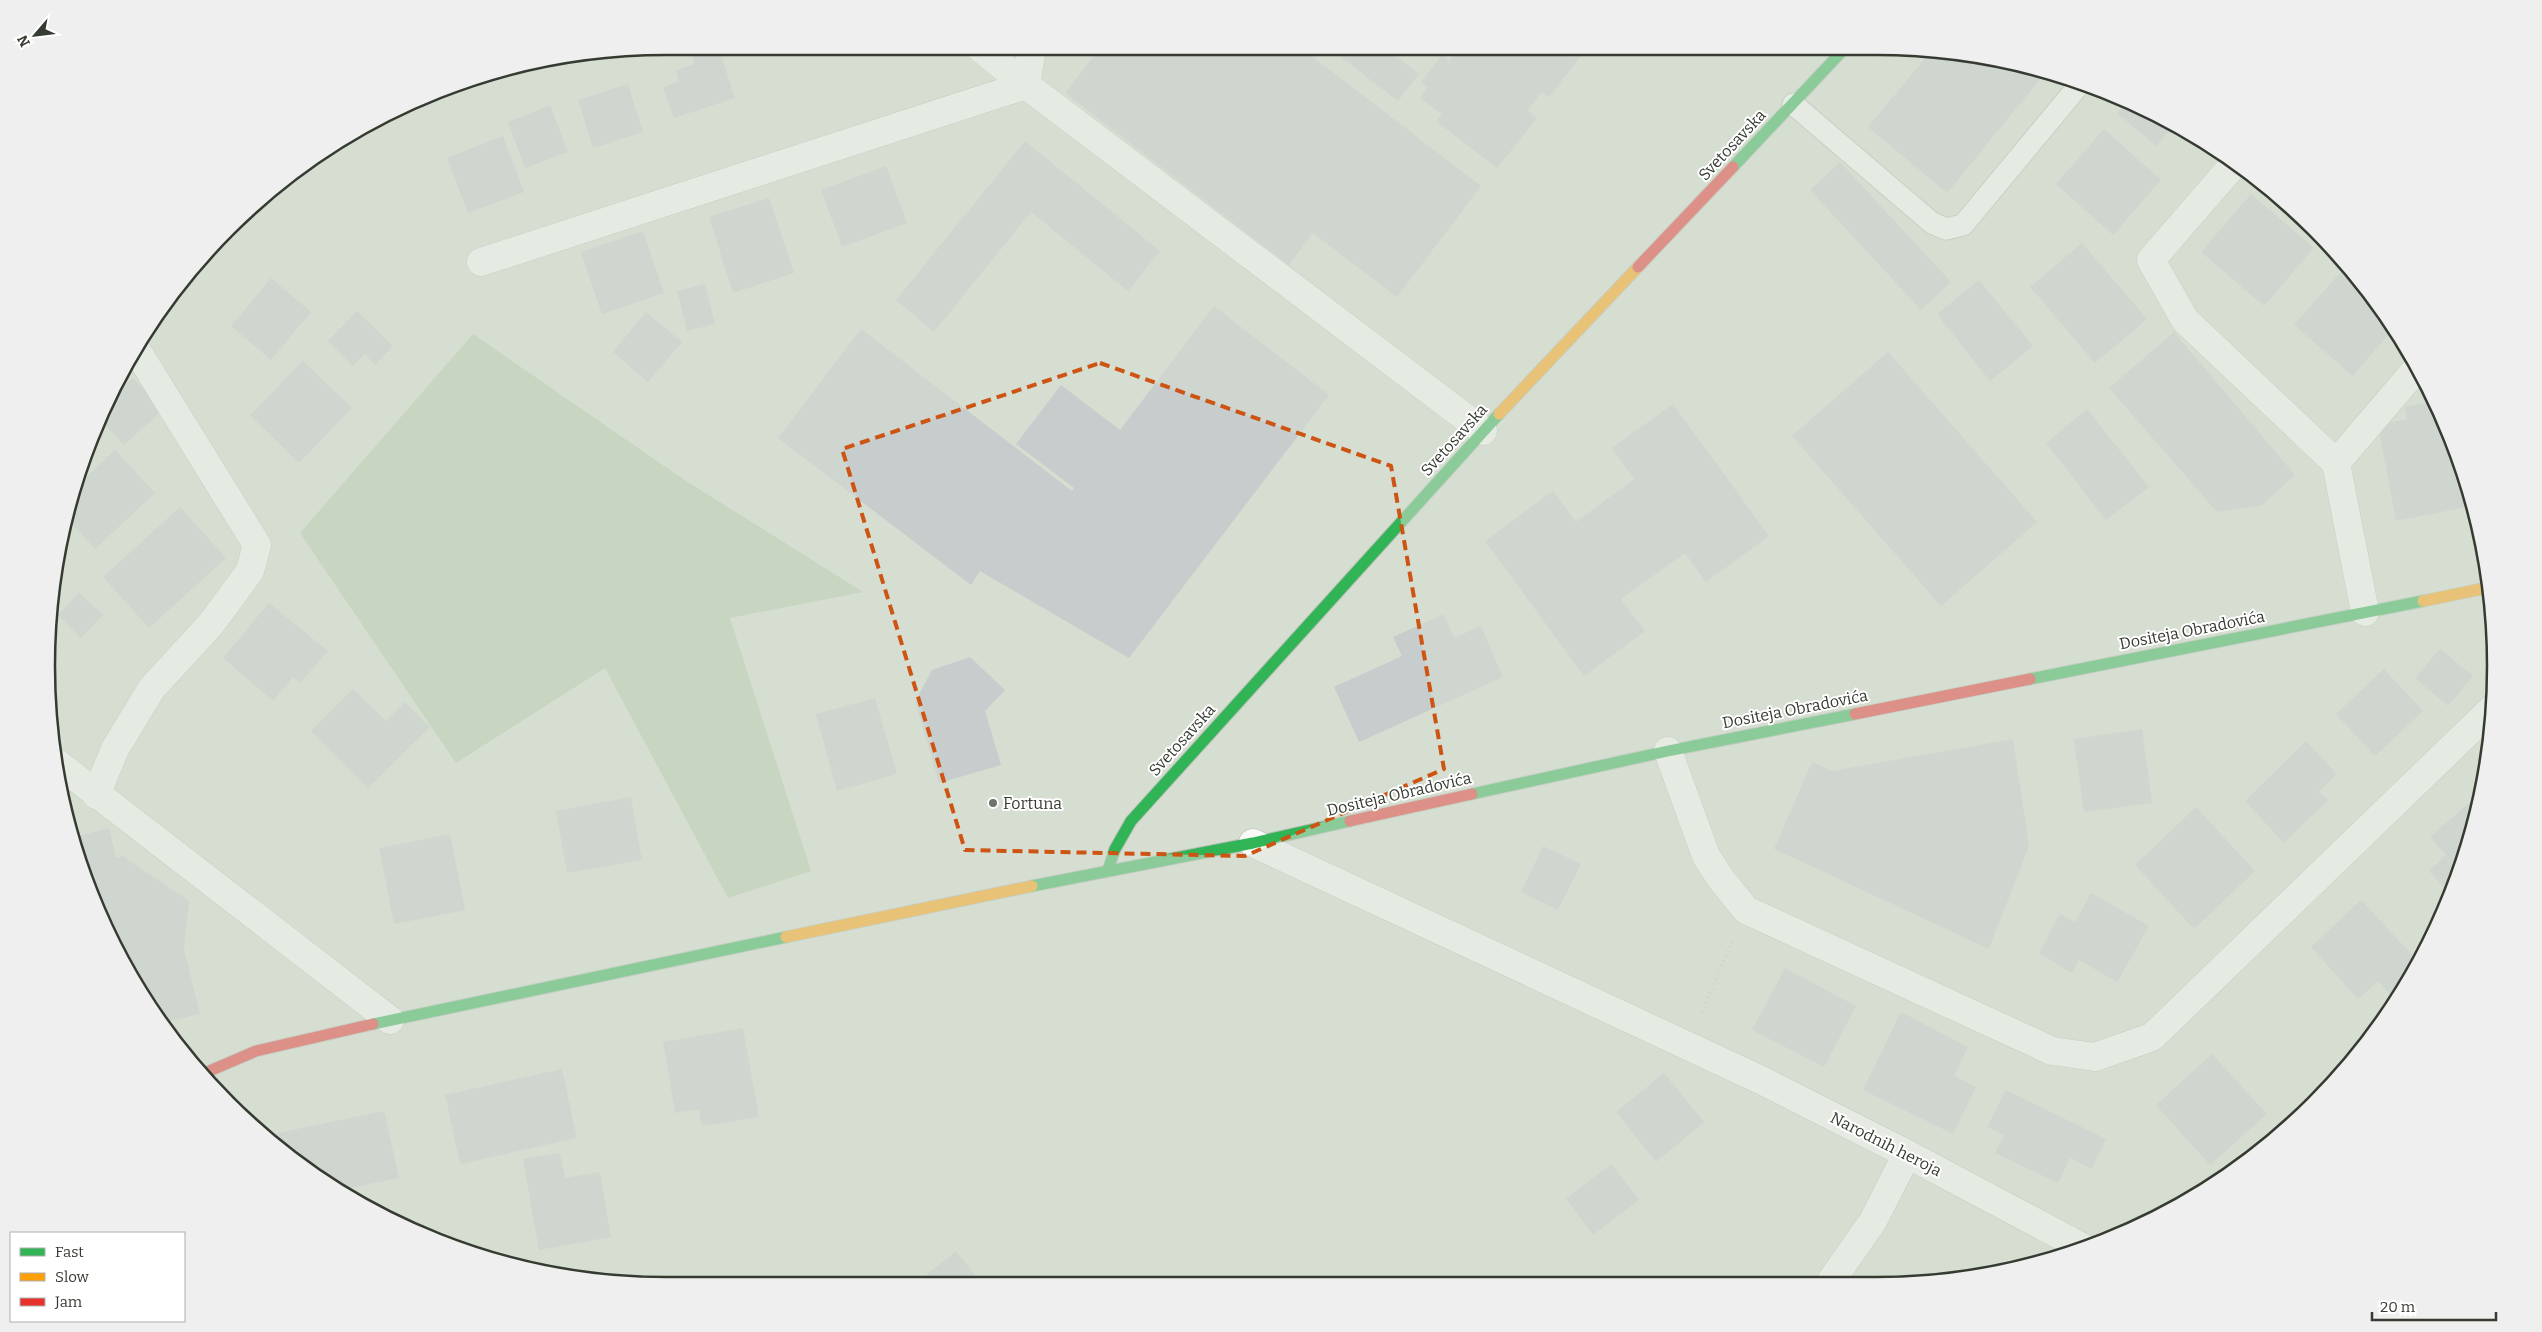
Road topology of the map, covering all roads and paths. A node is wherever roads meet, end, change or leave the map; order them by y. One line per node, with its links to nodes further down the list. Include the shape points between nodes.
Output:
1 (990, 55): 4 (street)
2 (1031, 55): 4 (street)
3 (1839, 55): 6 (street, Svetosavska)
4 (1026, 85): 8 (street); 11 (street)
5 (2076, 89): 6 (lane, via 1963,225 1946,229 1932,223)
6 (1793, 104): 11 (street, Svetosavska)
7 (2230, 169): 12 (street, via 2151,260 2185,320)
8 (481, 262)
9 (140, 355): 18 (street, via 257,545 250,571 217,616 152,688 115,749)
10 (2412, 374): 12 (street)
11 (1483, 431): 20 (street, Svetosavska, via 1131,821 1115,849)
12 (2336, 463): 14 (street)
13 (2482, 589): 14 (street, Dositeja Obradovića)
14 (2365, 612): 16 (street, Dositeja Obradovića)
15 (2485, 716): 21 (street, via 2152,1038 2096,1057 2052,1051)
16 (1668, 751): 19 (street, Dositeja Obradovića); 21 (street, via 1706,856)
17 (64, 769): 18 (street)
18 (96, 795): 22 (street)
19 (1253, 843): 20 (street, Dositeja Obradovića); 23 (street, Narodnih heroja)
20 (1108, 870): 22 (street, Dositeja Obradovića)
21 (1746, 910): 23 (path)
22 (390, 1020): 24 (street, Dositeja Obradovića, via 256,1051)
23 (1687, 1047): 25 (street, Narodnih heroja, via 1763,1081)
24 (209, 1071)
25 (1907, 1154): 26 (street, Narodnih heroja); 27 (street, via 1873,1221)
26 (2076, 1244)
27 (1834, 1277)

